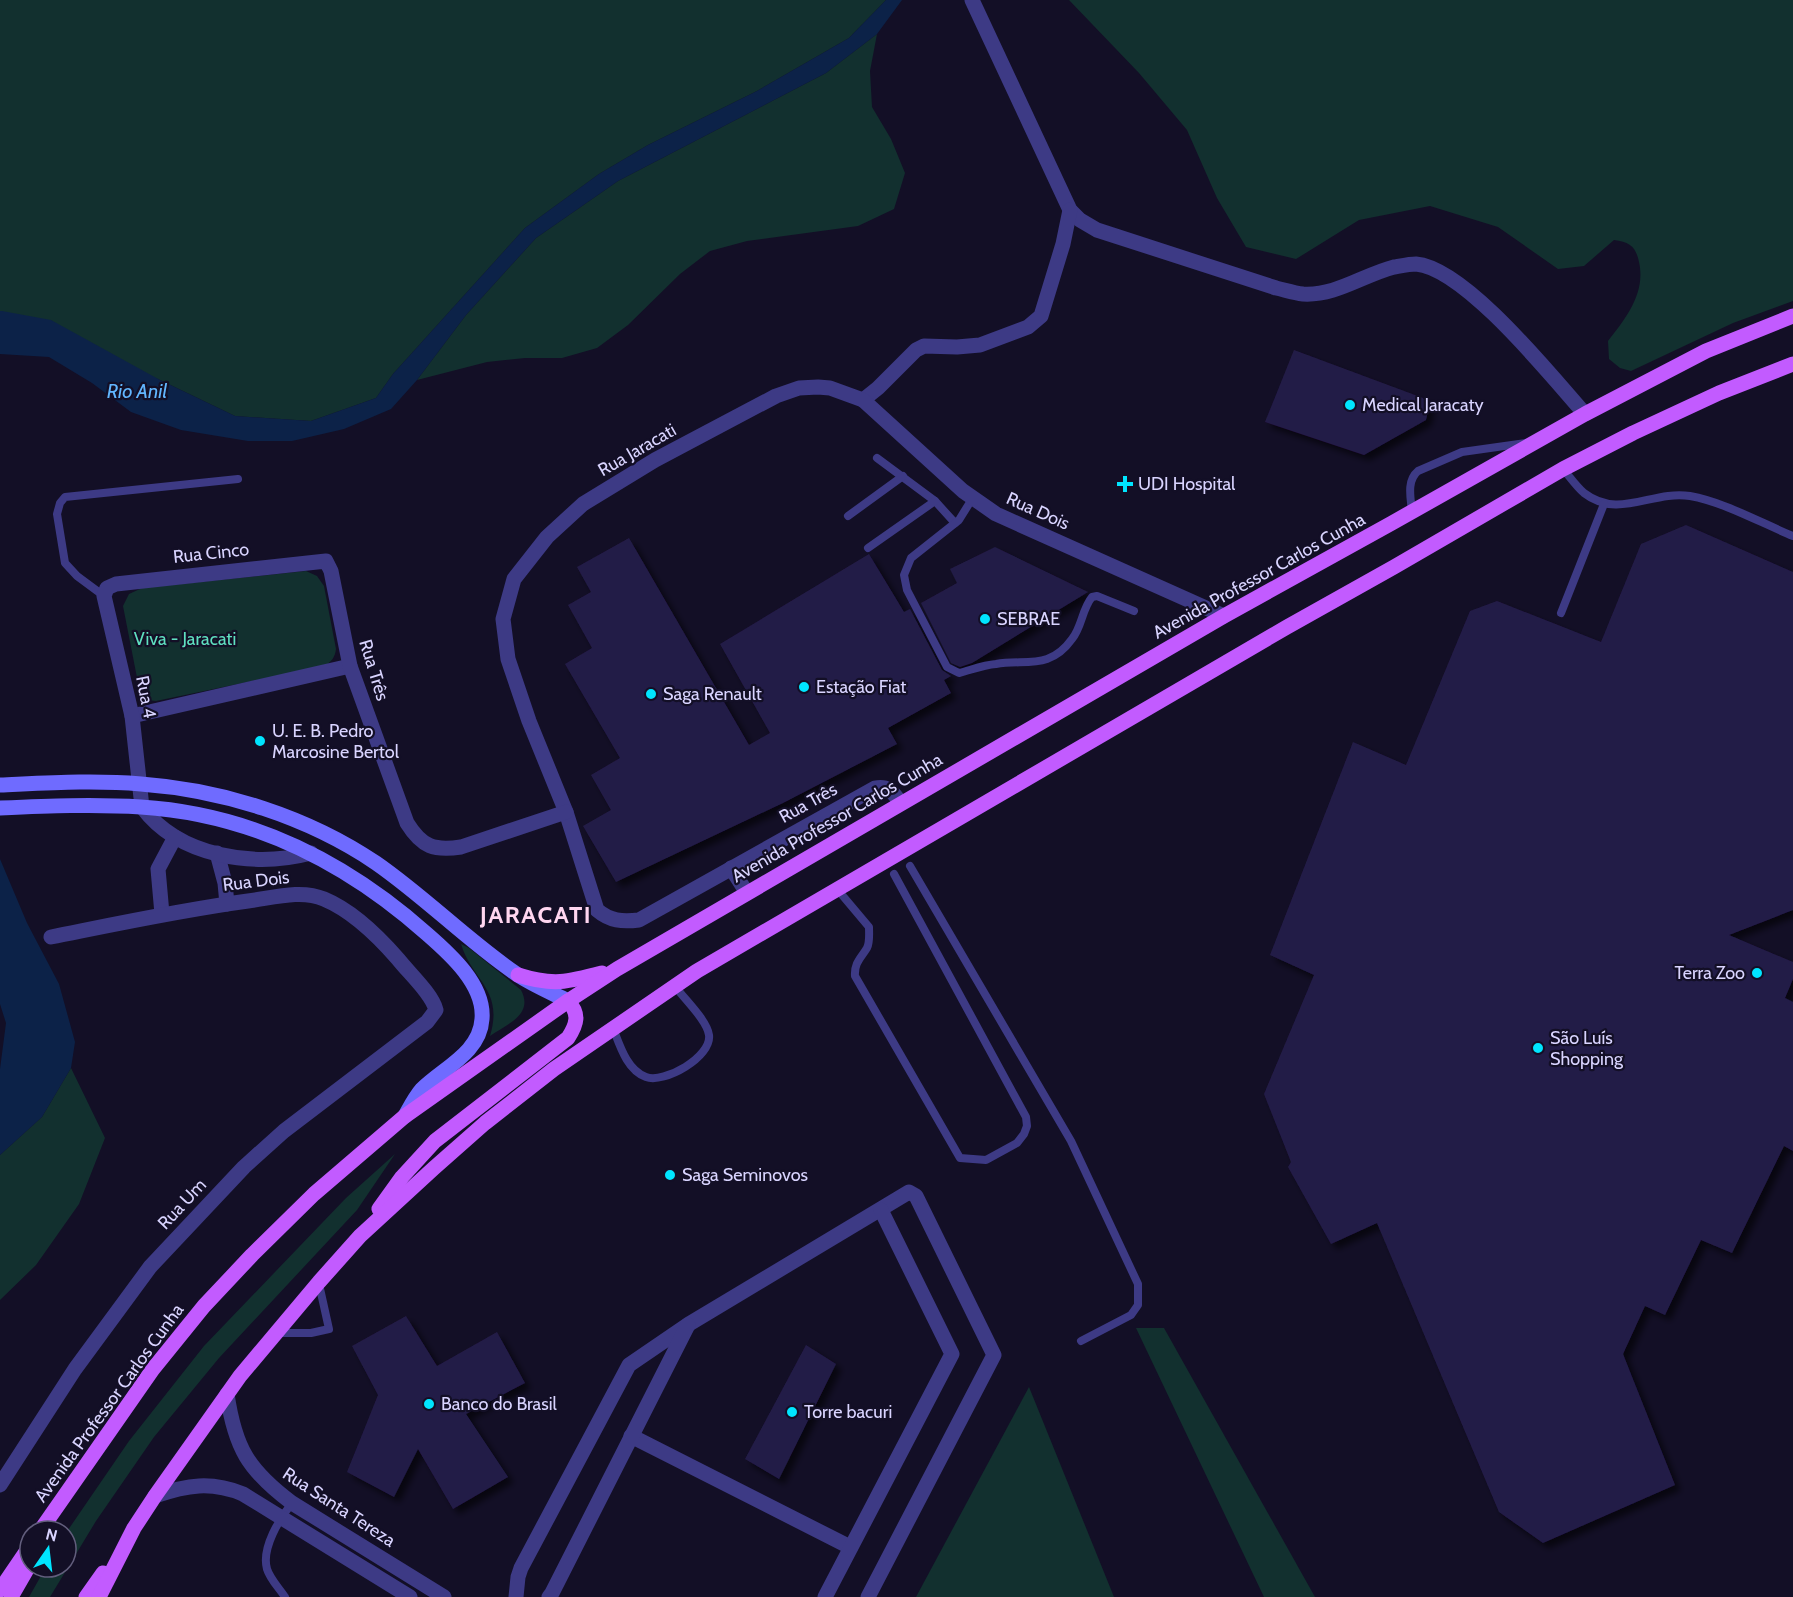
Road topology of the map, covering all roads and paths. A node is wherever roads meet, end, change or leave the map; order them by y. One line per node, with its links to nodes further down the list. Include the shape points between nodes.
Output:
1 (972, 0): 2 (street)
2 (1070, 210): 5 (street, via 1041,316 1028,327 980,345 924,346); 6 (street, via 1097,230 1303,294 1347,286 1397,267 1416,264 1432,269 1465,288)
3 (1793, 316): 6 (main road, Avenida Professor Carlos Cunha, via 1706,351)
4 (1793, 364): 9 (main road, via 1719,393)
5 (863, 400): 12 (street, Rua Dois); 32 (street, Rua Jaracati, via 830,388 799,388 744,412 583,504 547,537 514,579 503,619 508,660)
6 (1585, 414): 7 (main road, Avenida Professor Carlos Cunha)
7 (1537, 441): 15 (main road, Avenida Professor Carlos Cunha); 15 (lane, via 1462,452 1418,471 1410,484)
8 (877, 458): 10 (lane)
9 (1563, 469): 14 (lane, via 1584,493); 39 (main road)
10 (903, 476): 13 (lane); 16 (lane)
11 (238, 479): 21 (lane, via 65,498 57,514 65,563)
12 (972, 499): 17 (lane); 24 (street, Rua Dois, via 996,514)
13 (935, 501): 17 (lane); 19 (lane)
14 (1604, 504): 18 (lane, via 1690,496); 23 (lane)
15 (1412, 512): 24 (main road, Avenida Professor Carlos Cunha)
16 (848, 516)
17 (955, 523): 22 (lane, via 911,558 904,574 907,590 947,667 959,673 1049,658 1074,637 1092,597)
18 (1793, 536)
19 (868, 548)
20 (328, 564): 21 (street, Rua Cinco, via 321,561 116,584 107,588); 25 (street, Rua Três)
21 (104, 596): 26 (street, Rua 4)
22 (1134, 611)
23 (1561, 613)
24 (1224, 616): 29 (main road, Avenida Professor Carlos Cunha)
25 (350, 666): 26 (street); 32 (street, Rua Três, via 407,823 421,841 439,848 461,847)
26 (132, 716): 27 (street, Rua 4)
27 (139, 784): 28 (main road); 30 (street, Rua 4); 46 (main road, via 243,802 342,843 411,889)
28 (0, 785)
29 (901, 803): 37 (street, Rua Três, via 891,789 875,788); 40 (main road, Avenida Professor Carlos Cunha)
30 (142, 807): 31 (main road); 33 (street); 34 (main road, via 237,824)
31 (0, 808)
32 (566, 812): 43 (street, Rua Jaracati, via 597,910 605,917)
33 (176, 837): 35 (street); 42 (street, via 158,869)
34 (311, 853): 35 (street, via 273,860); 51 (main road, via 422,928 463,971 478,996 483,1018 472,1047 421,1090)
35 (217, 854): 41 (street)
36 (910, 866): 57 (lane, via 1071,1142 1138,1284 1138,1305 1131,1315)
37 (731, 868): 40 (street); 43 (street, Rua Três, via 639,920)
38 (894, 874): 39 (lane, via 1026,1117 1027,1126 1017,1143 986,1160 960,1158 855,976 857,962 868,946 869,927)
39 (837, 889): 47 (main road)
40 (747, 893): 45 (main road, Avenida Professor Carlos Cunha)
41 (227, 904): 42 (street, Rua Dois); 48 (street, Rua Dois, via 298,894 324,899 370,931)
42 (162, 914): 44 (street, Rua Dois)
43 (624, 922)
44 (51, 937)
45 (617, 969): 46 (main road, via 560,983); 49 (main road, Avenida Professor Carlos Cunha)
46 (518, 975): 49 (main road)
47 (675, 986): 50 (main road); 50 (lane, via 706,1026 709,1036 706,1050 696,1059 665,1077 644,1076 627,1060)
48 (430, 998): 61 (street, Rua Um, via 435,1010 432,1017 284,1131 244,1167 150,1267 75,1369)
49 (568, 1001): 51 (main road, Avenida Professor Carlos Cunha); 53 (main road, via 577,1019 568,1038 435,1141 402,1177)
50 (613, 1028): 53 (main road, via 485,1123)
51 (405, 1116): 60 (main road, Avenida Professor Carlos Cunha, via 314,1194 204,1306)
52 (881, 1210): 55 (street); 68 (street, via 952,1354); 81 (street, via 906,1193 916,1196 994,1355)
53 (360, 1236): 54 (main road)
54 (319, 1282): 56 (main road); 56 (lane, via 329,1329)
55 (689, 1324): 59 (street); 78 (street, via 625,1370 521,1568)
56 (276, 1333): 58 (main road)
57 (1081, 1341)
58 (227, 1394): 62 (main road); 63 (street, Rua Santa Tereza, via 244,1454 256,1473)
59 (631, 1436): 68 (street); 79 (street)
60 (87, 1463): 65 (main road, Avenida Professor Carlos Cunha); 66 (main road)
61 (0, 1485)
62 (155, 1496): 64 (street, via 193,1486 226,1487); 67 (main road)
63 (292, 1503): 64 (lane); 77 (street, Rua Santa Tereza)
64 (281, 1517): 75 (lane, via 269,1543 266,1562); 76 (street)
65 (48, 1519)
66 (55, 1519)
67 (134, 1528): 73 (main road); 74 (main road)
68 (850, 1547): 80 (street)
69 (18, 1564): 71 (main road)
70 (21, 1579): 72 (main road)
71 (0, 1590)
72 (11, 1597)
73 (86, 1597)
74 (99, 1597)
75 (285, 1597)
76 (410, 1597)
77 (444, 1597)
78 (516, 1597)
79 (549, 1597)
80 (825, 1597)
81 (868, 1597)

